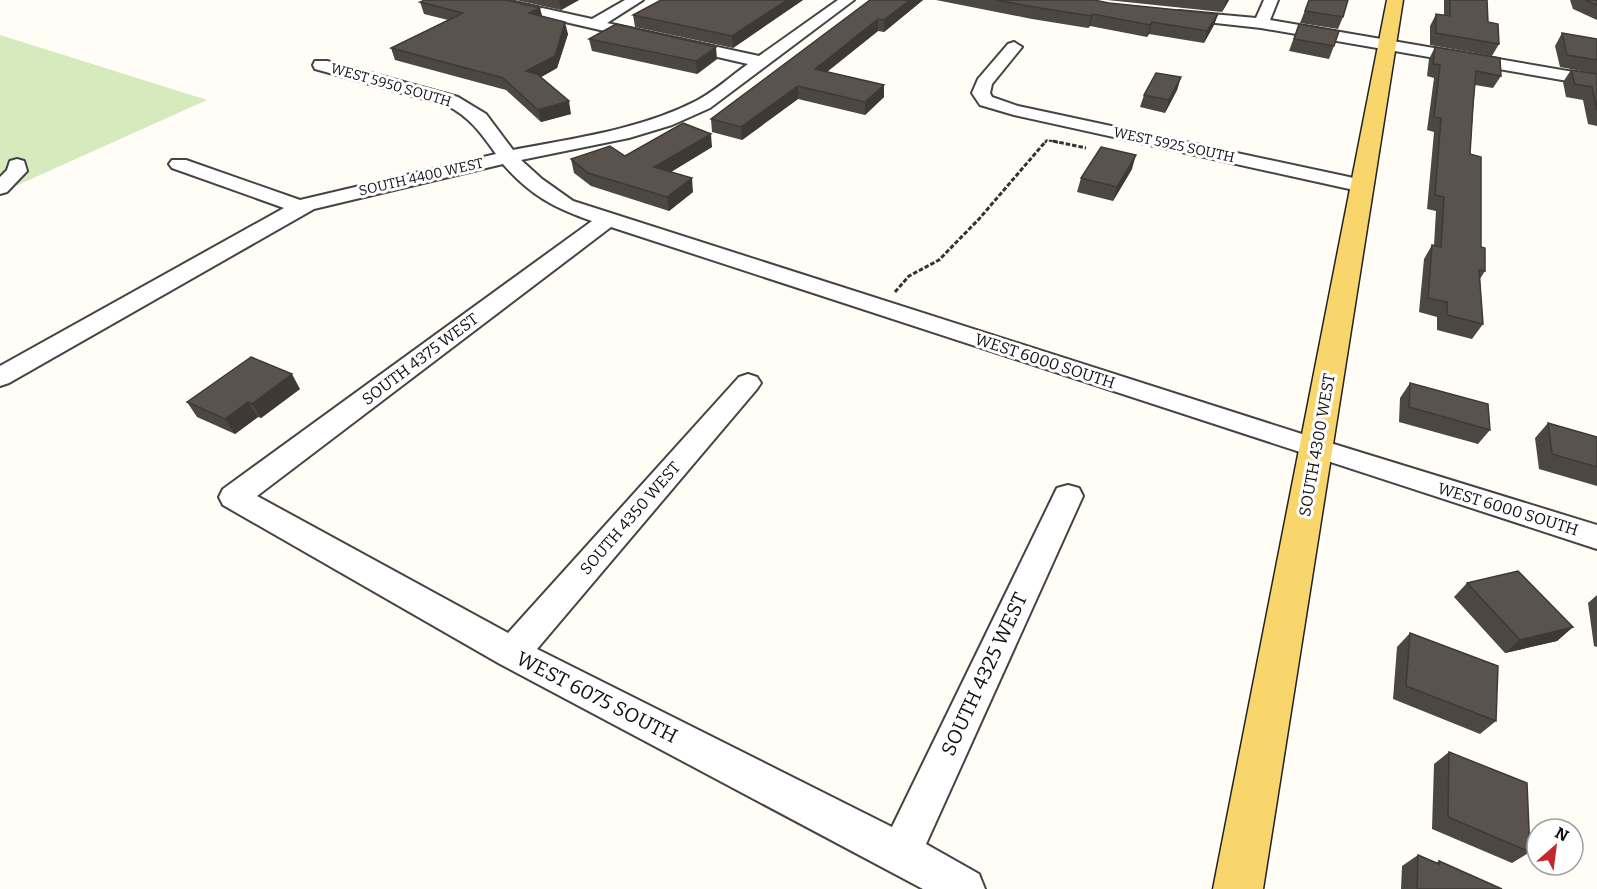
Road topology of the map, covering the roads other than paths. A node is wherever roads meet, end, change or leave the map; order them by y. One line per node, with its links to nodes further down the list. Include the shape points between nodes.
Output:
1 (487, 0): 8 (street)
2 (636, 0): 8 (street)
3 (847, 0): 11 (street, SOUTH 4400 WEST)
4 (1271, 0): 7 (street)
5 (1395, 0): 9 (main road, SOUTH 4300 WEST)
6 (1163, 14): 7 (street)
7 (1261, 23): 9 (street)
8 (594, 24): 11 (street)
9 (1387, 44): 13 (street); 17 (main road, SOUTH 4300 WEST)
10 (1014, 47): 17 (street, WEST 5925 SOUTH, via 984,83 981,93 986,101)
11 (762, 62): 14 (street, SOUTH 4400 WEST, via 704,104 666,121)
12 (321, 65): 14 (street, WEST 5950 SOUTH, via 469,109 486,123)
13 (1597, 81)
14 (508, 157): 19 (street, SOUTH 4400 WEST); 20 (street, WEST 6000 SOUTH, via 544,191 566,205)
15 (179, 164): 19 (street)
16 (17, 165): 18 (street, via 17,171)
17 (1362, 186): 23 (main road, SOUTH 4300 WEST)
18 (0, 188)
19 (301, 207): 21 (street, SOUTH 4400 WEST)
20 (607, 220): 23 (street, WEST 6000 SOUTH); 25 (street, SOUTH 4375 WEST)
21 (0, 377)
22 (748, 383): 27 (street, SOUTH 4350 WEST)
23 (1317, 448): 26 (street, WEST 6000 SOUTH); 30 (main road, SOUTH 4300 WEST)
24 (1068, 496): 28 (street, SOUTH 4325 WEST)
25 (234, 497): 27 (street, WEST 6075 SOUTH)
26 (1597, 537)
27 (512, 653): 28 (street, WEST 6075 SOUTH)
28 (901, 853): 29 (street, WEST 6075 SOUTH)
29 (964, 889)
30 (1238, 889)

